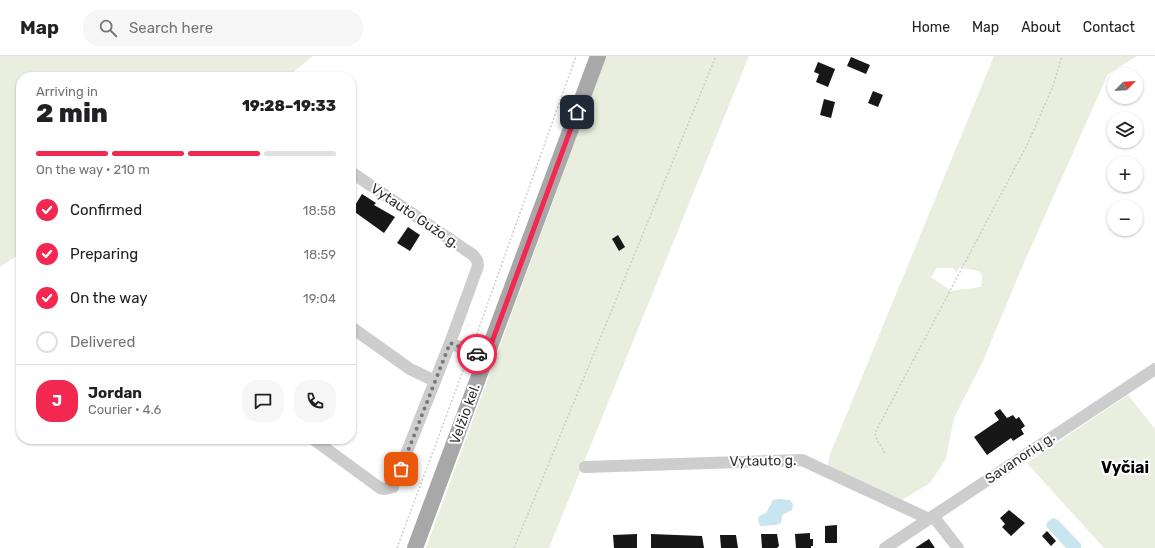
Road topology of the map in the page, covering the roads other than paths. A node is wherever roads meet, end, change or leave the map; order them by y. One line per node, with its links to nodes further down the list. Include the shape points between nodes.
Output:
1 (598, 56): 5 (main road, Velžio kel.)
2 (356, 175): 4 (street, Vytauto Gužo g., via 477,260 477,271)
3 (356, 330): 7 (street, via 410,369)
4 (450, 343): 5 (street); 7 (street)
5 (486, 358): 11 (main road, Velžio kel.)
6 (1155, 369): 10 (street, Savanorių g.)
7 (435, 381): 8 (street, via 396,484 390,488 380,488)
8 (320, 444)
9 (584, 467): 10 (street, Vytauto g., via 802,460)
10 (931, 517): 12 (street, Savanorių g.); 13 (street)
11 (415, 548)
12 (885, 548)
13 (958, 548)

